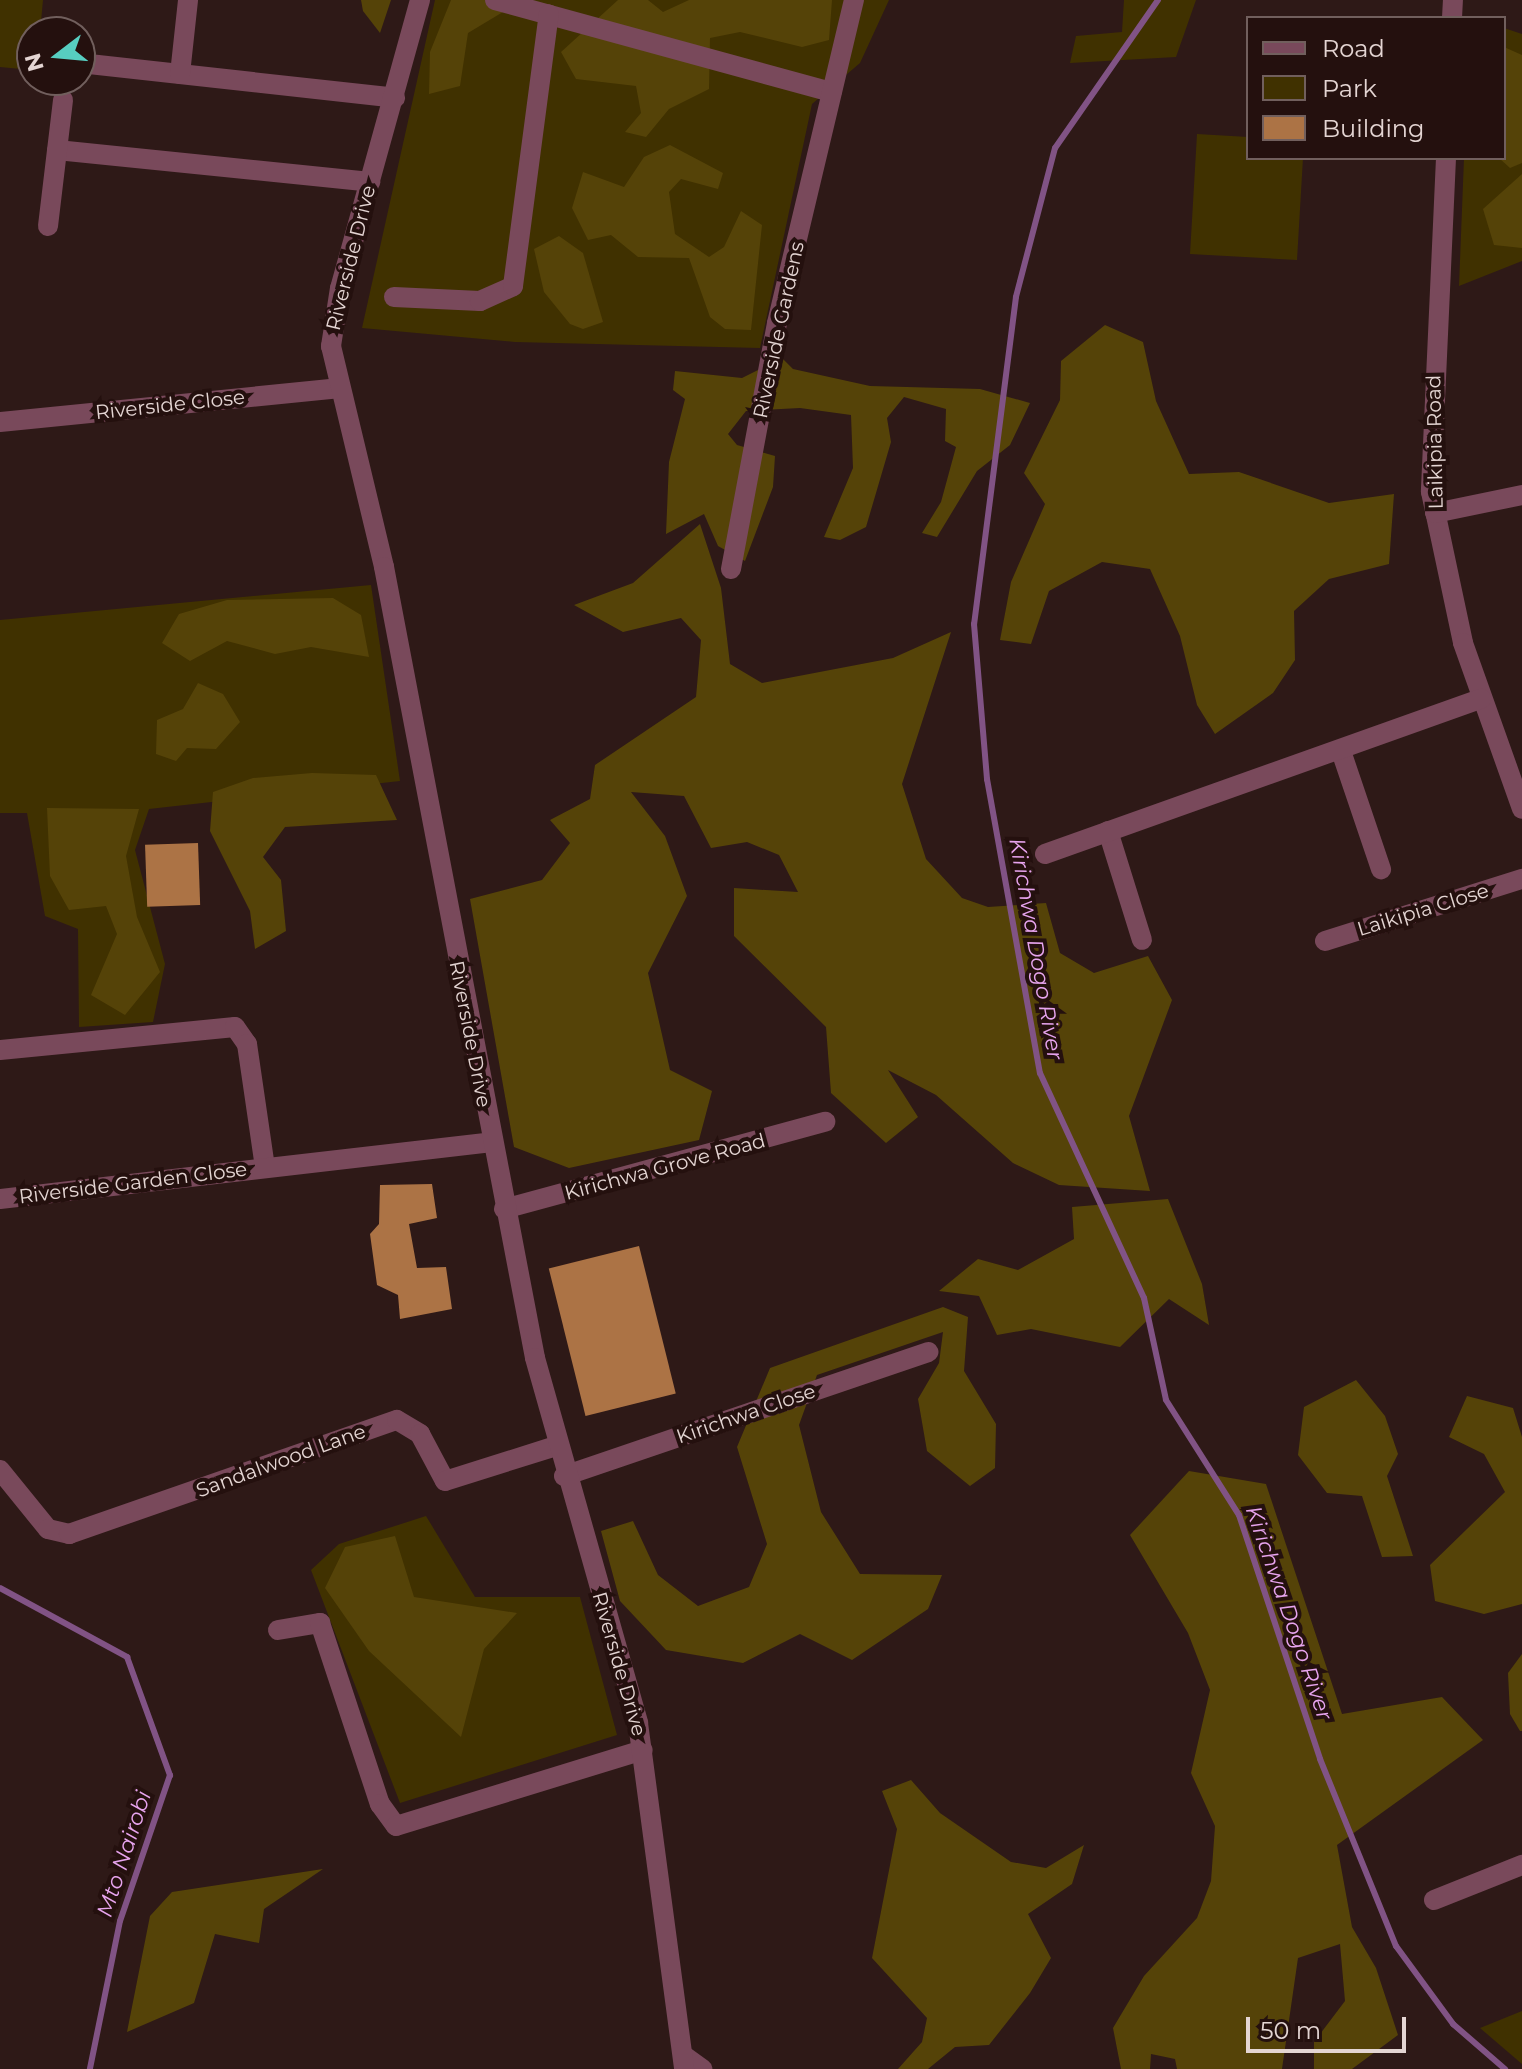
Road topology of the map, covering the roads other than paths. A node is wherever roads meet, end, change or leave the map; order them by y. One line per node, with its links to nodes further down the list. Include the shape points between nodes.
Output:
1 (188, 0): 7 (street)
2 (420, 0): 9 (street, Riverside Drive)
3 (495, 0): 5 (street)
4 (854, 0): 8 (street, Riverside Gardens)
5 (549, 14): 8 (street); 15 (street, via 513,286 480,301)
6 (96, 65): 7 (street)
7 (180, 74): 9 (street)
8 (832, 92): 20 (street, Riverside Gardens)
9 (395, 98): 13 (street, Riverside Drive)
10 (63, 100): 11 (street)
11 (57, 150): 13 (street); 14 (street)
12 (1446, 160): 19 (street, Laikipia Road, via 1433,376)
13 (370, 182): 16 (street, Riverside Drive, via 331,333)
14 (48, 226)
15 (394, 297)
16 (340, 388): 17 (street, Riverside Close); 32 (street, Riverside Drive, via 384,567)
17 (0, 422)
18 (1522, 495): 19 (street)
19 (1435, 513): 21 (street, Laikipia Road)
20 (731, 569)
21 (1481, 699): 22 (street); 23 (street, Laikipia Road)
22 (1341, 751): 24 (street); 26 (street)
23 (1522, 809)
24 (1108, 831): 25 (street); 28 (street)
25 (1045, 854)
26 (1381, 869)
27 (1522, 879): 29 (street, Laikipia Close)
28 (1142, 940)
29 (1325, 941)
30 (0, 1050): 33 (street, Riverside Garden Close, via 235,1027 247,1044)
31 (825, 1122): 35 (street, Kirichwa Grove Road)
32 (490, 1142): 33 (street, Riverside Garden Close); 35 (street, Riverside Drive)
33 (265, 1168): 34 (street, Riverside Garden Close)
34 (0, 1199)
35 (504, 1209): 37 (street, Riverside Drive)
36 (928, 1352): 39 (street, Kirichwa Close)
37 (556, 1446): 38 (street, Sandalwood Lane, via 445,1481 420,1434 397,1420 69,1534 48,1529); 39 (street, Riverside Drive)
38 (0, 1470)
39 (564, 1476): 41 (street, Riverside Drive)
40 (278, 1630): 41 (street, via 320,1623 380,1804 396,1826)
41 (643, 1750): 44 (street, Riverside Drive)
42 (1522, 1865): 43 (street)
43 (1434, 1900)
44 (684, 2062): 45 (street)
45 (702, 2069)

